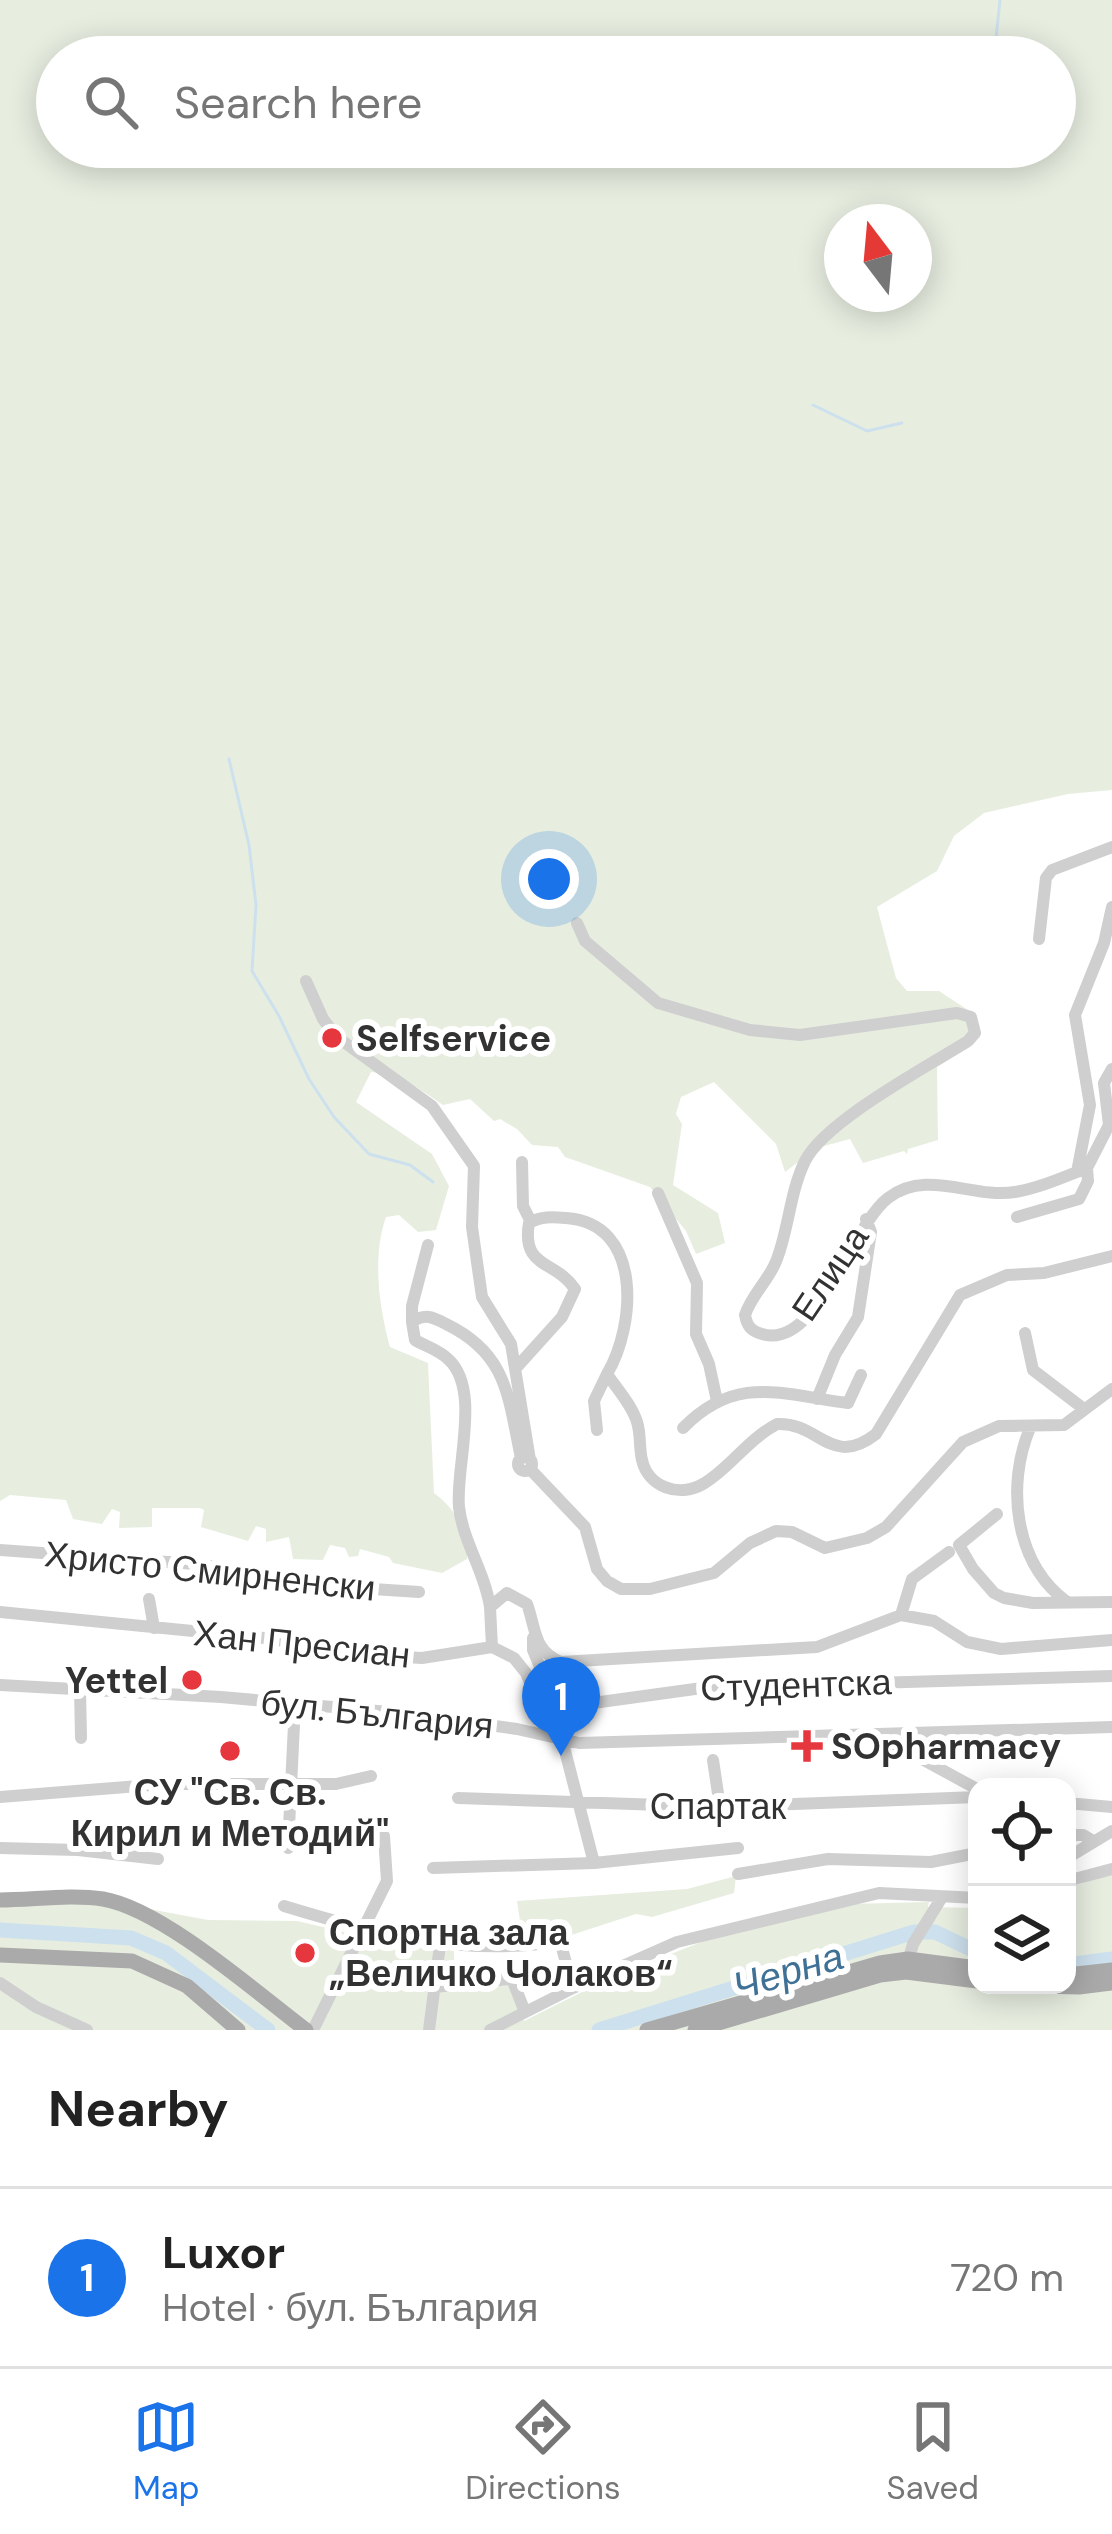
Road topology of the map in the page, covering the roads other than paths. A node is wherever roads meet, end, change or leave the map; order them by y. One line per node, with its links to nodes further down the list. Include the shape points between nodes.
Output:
1 (1112, 847): 4 (street, via 1048,874)
2 (1112, 907): 8 (street, via 1075,1015 1090,1105)
3 (577, 923): 11 (street, Елица, via 585,941 658,1003 750,1030 800,1035 969,1014 975,1033 968,1041 809,1154 777,1263 748,1307 748,1326 775,1336 802,1322)
4 (1040, 939)
5 (306, 981): 17 (street, via 337,1037 432,1106 468,1154 482,1298 508,1335)
6 (1112, 1069): 8 (street, via 1104,1083 1109,1125)
7 (522, 1162): 12 (street)
8 (1082, 1170): 10 (street, via 1088,1181 1079,1198); 11 (street, Елица, via 1015,1192 909,1187)
9 (658, 1193): 22 (street, via 697,1283 696,1334)
10 (1017, 1217)
11 (866, 1219): 21 (street, via 871,1232 858,1317)
12 (531, 1222): 17 (street, via 534,1258 575,1289); 18 (street, via 573,1218 615,1241 626,1310)
13 (428, 1245): 15 (street)
14 (1112, 1256): 18 (street, via 1007,1275 960,1295 876,1434 859,1447 836,1447 777,1424 703,1484 684,1490 647,1474 639,1425)
15 (412, 1322): 27 (street, via 426,1316 483,1346 510,1397); 35 (street, via 415,1340 447,1358 460,1378 460,1514)
16 (1025, 1333): 23 (street, via 1039,1378)
17 (517, 1368): 27 (street)
18 (607, 1374): 26 (street, via 594,1401)
19 (861, 1376): 21 (street, via 848,1403)
20 (1112, 1389): 23 (street)
21 (817, 1399): 22 (street, via 781,1390)
22 (716, 1401): 24 (street)
23 (1084, 1409): 25 (street, via 1064,1425)
24 (683, 1428)
25 (1030, 1428): 27 (street, via 992,1428 963,1442 867,1538 825,1549 776,1531 714,1573 650,1589 607,1582 585,1526); 34 (street, via 1016,1494 1027,1547)
26 (598, 1430)
27 (527, 1462)
28 (997, 1514): 29 (street)
29 (954, 1549): 34 (street, via 994,1592); 37 (street, via 912,1579)
30 (0, 1550): 31 (street, Христо Смирненски)
31 (419, 1592)
32 (149, 1599): 38 (street)
33 (1112, 1602): 34 (street)
34 (1068, 1603)
35 (490, 1607): 39 (street, via 514,1594 527,1604); 41 (street)
36 (0, 1612): 38 (street, Хан Пресиан)
37 (902, 1615): 39 (street, via 817,1647 641,1660 561,1662); 40 (street, via 1001,1649)
38 (154, 1628): 41 (street, Хан Пресиан, via 412,1658)
39 (534, 1637): 42 (street, Студентска, via 557,1708 702,1688)
40 (1112, 1640)
41 (494, 1648): 49 (street, via 526,1673)
42 (1112, 1676)
43 (0, 1685): 44 (street, бул. България)
44 (80, 1689): 45 (street, бул. България); 48 (street)
45 (295, 1704): 49 (street, бул. България); 52 (street)
46 (1112, 1727): 47 (street, бул. България)
47 (874, 1733): 49 (street, бул. България); 53 (street)
48 (81, 1738)
49 (558, 1739): 58 (street)
50 (713, 1760): 59 (street)
51 (371, 1775): 52 (street)
52 (291, 1783): 55 (street); 66 (street)
53 (968, 1788)
54 (968, 1793): 59 (street, Спартак)
55 (0, 1797)
56 (458, 1798): 58 (street, Спартак)
57 (1076, 1804): 60 (street)
58 (579, 1805): 59 (street, Спартак); 71 (street)
59 (720, 1807)
60 (1112, 1807)
61 (1112, 1831): 64 (street)
62 (1076, 1835): 64 (street)
63 (384, 1836): 80 (street, via 387,1881)
64 (1093, 1841): 68 (street)
65 (0, 1848): 70 (street)
66 (289, 1848)
67 (738, 1848): 71 (street)
68 (1076, 1852)
69 (968, 1855): 74 (street, via 931,1862 829,1858)
70 (158, 1859)
71 (594, 1863): 72 (street)
72 (433, 1868)
73 (1112, 1869): 75 (street)
74 (738, 1874)
75 (1076, 1879)
76 (968, 1899): 78 (street)
77 (0, 1900): 98 (main road, via 120,1905 218,1961)
78 (939, 1901): 83 (street); 93 (street, via 856,1896 677,1942)
79 (284, 1906): 80 (street)
80 (362, 1931): 81 (street); 98 (street)
81 (440, 1946): 86 (street, via 560,1941); 92 (street)
82 (0, 1955): 97 (main road, via 141,1964 187,1986)
83 (909, 1959): 84 (main road); 88 (main road); 101 (main road, via 837,1972); 102 (main road)
84 (968, 1967)
85 (1112, 1970): 87 (main road)
86 (566, 1973): 89 (street); 93 (street)
87 (1076, 1974)
88 (968, 1978)
89 (512, 1979): 92 (street); 95 (street)
90 (1112, 1982): 94 (main road)
91 (0, 1983): 96 (street)
92 (435, 1987): 99 (street)
93 (573, 1988): 95 (street)
94 (1076, 1988)
95 (526, 2012): 100 (street)
96 (86, 2030)
97 (238, 2030)
98 (309, 2030)
99 (429, 2030)
100 (490, 2030)
101 (647, 2030)
102 (694, 2030)

